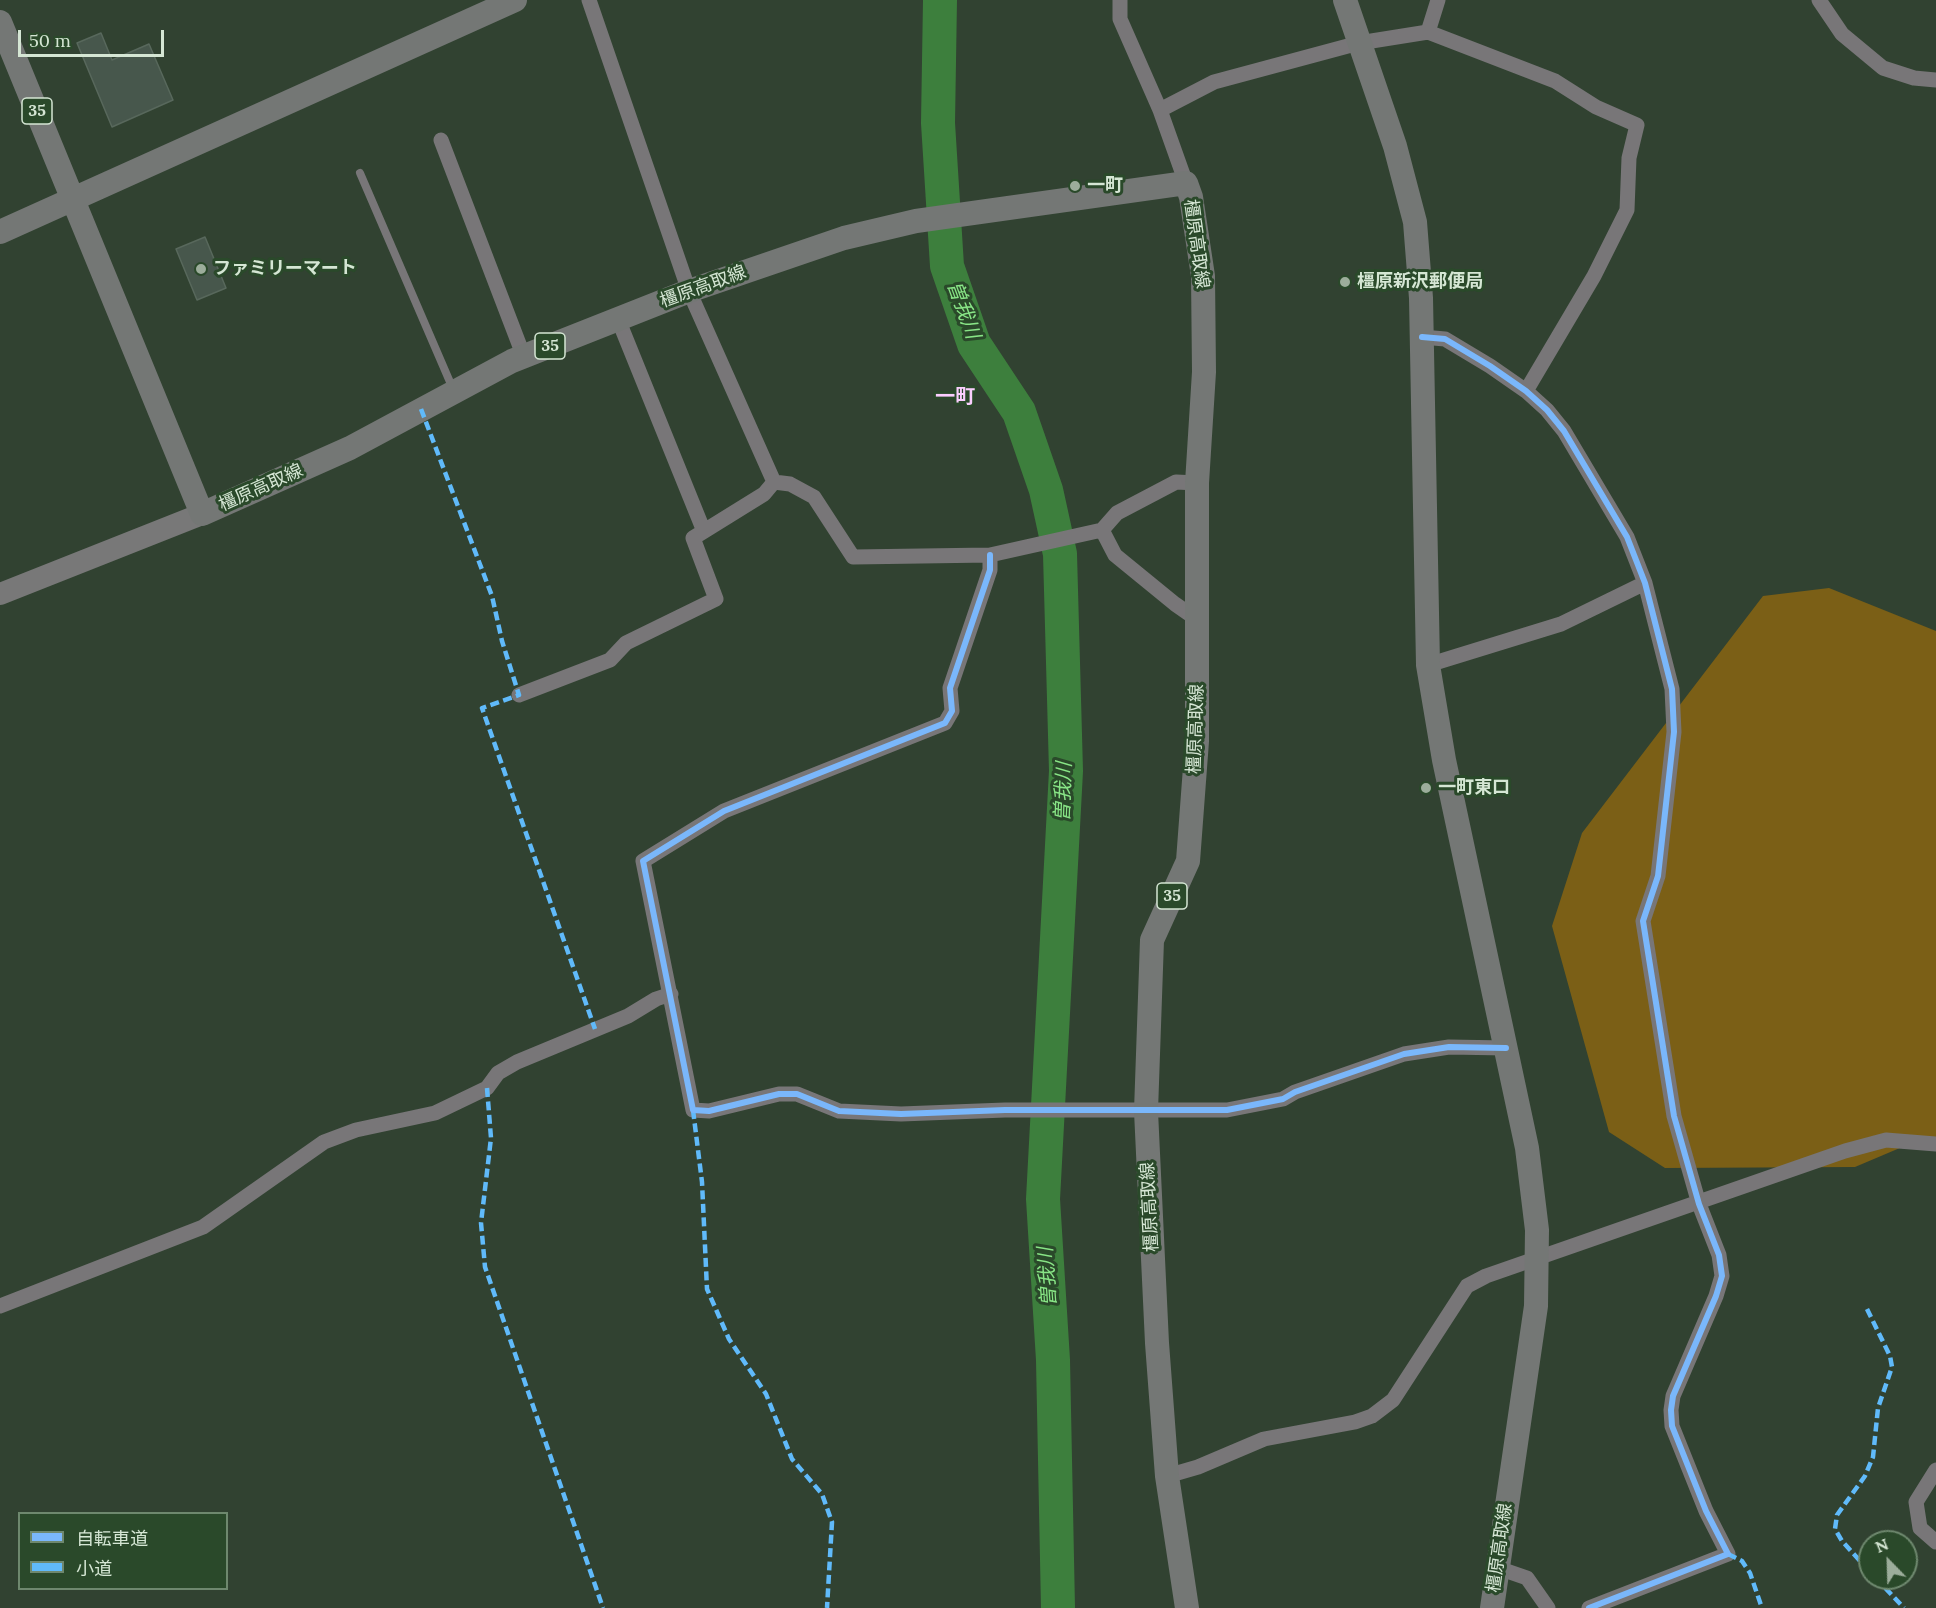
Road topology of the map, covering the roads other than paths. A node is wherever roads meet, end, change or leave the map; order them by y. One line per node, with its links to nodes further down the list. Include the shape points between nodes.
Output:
1 (515, 0): 15 (main road)
2 (589, 0): 17 (street)
3 (1120, 0): 11 (street, via 1120,19)
4 (1345, 0): 9 (main road, 橿原高取線)
5 (1438, 0): 8 (street)
6 (1820, 0): 10 (street, via 1842,34 1883,68)
7 (0, 22): 15 (main road, 橿原高取線 / 35)
8 (1428, 32): 9 (street); 22 (street, via 1555,81 1596,107 1637,125 1629,158 1627,210 1594,276)
9 (1359, 43): 11 (street, via 1214,82); 19 (main road, 橿原高取線, via 1395,146 1413,213)
10 (1936, 80)
11 (1160, 110): 14 (street)
12 (441, 140): 20 (street)
13 (360, 173): 21 (lane)
14 (1186, 183): 17 (main road, 橿原高取線 / 35, via 916,221 844,238); 24 (main road, 橿原高取線 / 35, via 1203,276 1204,372)
15 (74, 200): 16 (main road); 25 (main road, 橿原高取線 / 35)
16 (0, 232)
17 (689, 291): 18 (main road, 橿原高取線 / 35); 23 (street)
18 (618, 319): 20 (main road, 橿原高取線 / 35); 26 (street)
19 (1422, 337): 22 (street, via 1445,339); 32 (main road, 橿原高取線)
20 (524, 357): 21 (main road, 橿原高取線 / 35)
21 (454, 391): 25 (main road, 橿原高取線 / 35, via 350,448)
22 (1526, 391): 29 (street, via 1564,431 1628,537)
23 (774, 482): 26 (street, via 765,494); 28 (street, via 790,484 814,497 853,557)
24 (1197, 483): 27 (street, via 1176,482 1117,513); 31 (main road, 橿原高取線 / 35)
25 (202, 514): 30 (street)
26 (703, 529): 33 (street, via 693,538 716,599 626,642 610,660)
27 (1097, 531): 28 (street); 31 (street, via 1115,555)
28 (990, 555): 34 (street, via 990,570 950,688 952,711 945,723 724,811 643,861)
29 (1645, 583): 32 (street, via 1561,624); 38 (street, via 1672,688 1674,732 1658,876 1643,921 1674,1116)
30 (0, 594)
31 (1198, 620): 36 (main road, 橿原高取線 / 35, via 1197,741 1188,861 1152,939)
32 (1428, 665): 35 (main road, 橿原高取線, via 1444,760)
33 (519, 695)
34 (670, 994): 36 (street, via 693,1110 798,1094 839,1111); 40 (street, via 628,1016 517,1062 498,1074 487,1088 435,1113 356,1130 324,1142 203,1227)
35 (1506, 1047): 36 (street, via 1449,1047 1404,1054 1283,1099 1227,1110); 39 (main road, 橿原高取線, via 1527,1148)
36 (1146, 1111): 42 (main road, 橿原高取線 / 35)
37 (1936, 1144): 38 (street, via 1886,1140)
38 (1699, 1204): 39 (street); 48 (street, via 1719,1255 1722,1276 1673,1396 1672,1426 1728,1554)
39 (1538, 1260): 42 (street, via 1467,1286 1393,1400 1372,1416 1264,1438); 44 (main road, 橿原高取線, via 1533,1328)
40 (0, 1306)
41 (1936, 1470): 43 (street, via 1916,1502 1920,1528)
42 (1167, 1476): 45 (main road, 橿原高取線 / 35)
43 (1936, 1542)
44 (1497, 1568): 46 (main road, 橿原高取線); 47 (street, via 1527,1578)
45 (1187, 1608)
46 (1492, 1608)
47 (1548, 1608)
48 (1589, 1608)

